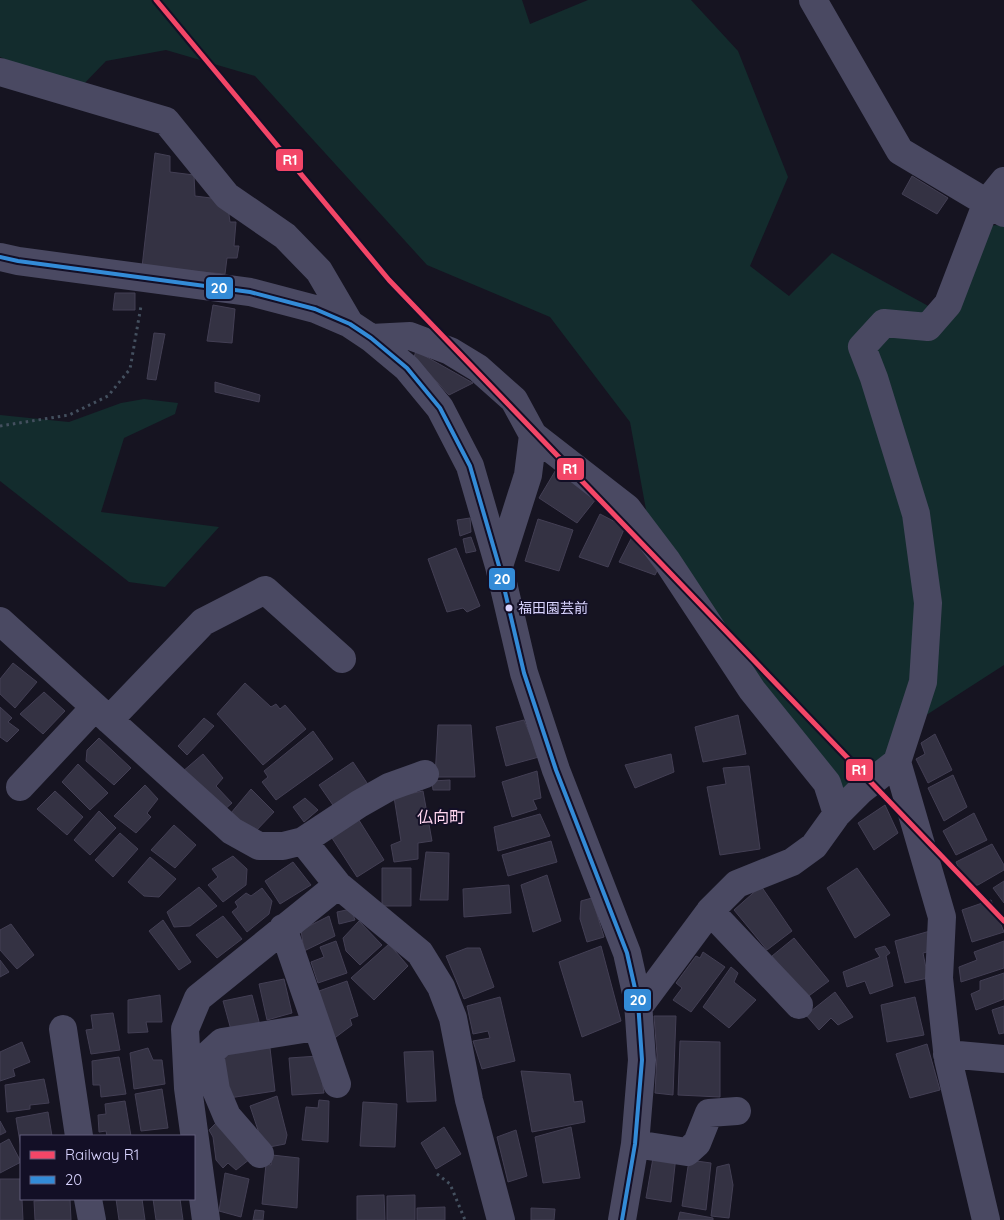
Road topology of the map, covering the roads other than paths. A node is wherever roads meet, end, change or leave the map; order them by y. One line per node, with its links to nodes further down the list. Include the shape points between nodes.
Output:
1 (813, 0): 4 (street, via 900,151)
2 (0, 72): 6 (street, via 166,121 227,196 285,236 319,271)
3 (1004, 181): 4 (street)
4 (996, 208): 12 (street, via 948,304 928,327 884,324 862,347 916,514 928,603 924,682)
5 (0, 256): 6 (street, via 18,262 250,292 315,308)
6 (360, 331): 7 (street, via 410,336 450,351 478,368 514,400); 8 (street, via 407,368 440,408 470,466)
7 (533, 435): 8 (street, via 528,475); 15 (street, via 628,508 752,690 827,783)
8 (499, 566): 21 (street, via 524,673 556,770 627,953)
9 (0, 621): 11 (street)
10 (342, 659): 11 (street, via 265,590 203,622)
11 (102, 714): 14 (street); 16 (street, via 232,831 259,846 283,846)
12 (898, 762): 15 (street, via 860,791); 24 (street, via 942,917 939,978)
13 (425, 774): 16 (street, via 389,787)
14 (20, 787)
15 (837, 814): 18 (street, via 814,846 792,862 737,884)
16 (303, 841): 17 (street)
17 (338, 885): 19 (street); 36 (street, via 420,953 441,987 453,1018 469,1100)
18 (710, 911): 20 (street); 21 (street)
19 (283, 928): 22 (street); 29 (street, via 198,998 185,1029)
20 (799, 1005)
21 (638, 1008): 31 (street, via 642,1060)
22 (316, 1027): 26 (street); 32 (street, via 222,1042 210,1053 216,1090 226,1116)
23 (63, 1029): 28 (street)
24 (948, 1054): 25 (street); 38 (street)
25 (1004, 1059)
26 (337, 1084)
27 (737, 1111): 31 (street, via 709,1113 697,1143 687,1152)
28 (79, 1135)
29 (194, 1135)
30 (195, 1139): 35 (street)
31 (635, 1144): 37 (street)
32 (260, 1154)
33 (88, 1200): 34 (street)
34 (92, 1220)
35 (206, 1220)
36 (501, 1220)
37 (622, 1220)
38 (986, 1220)

